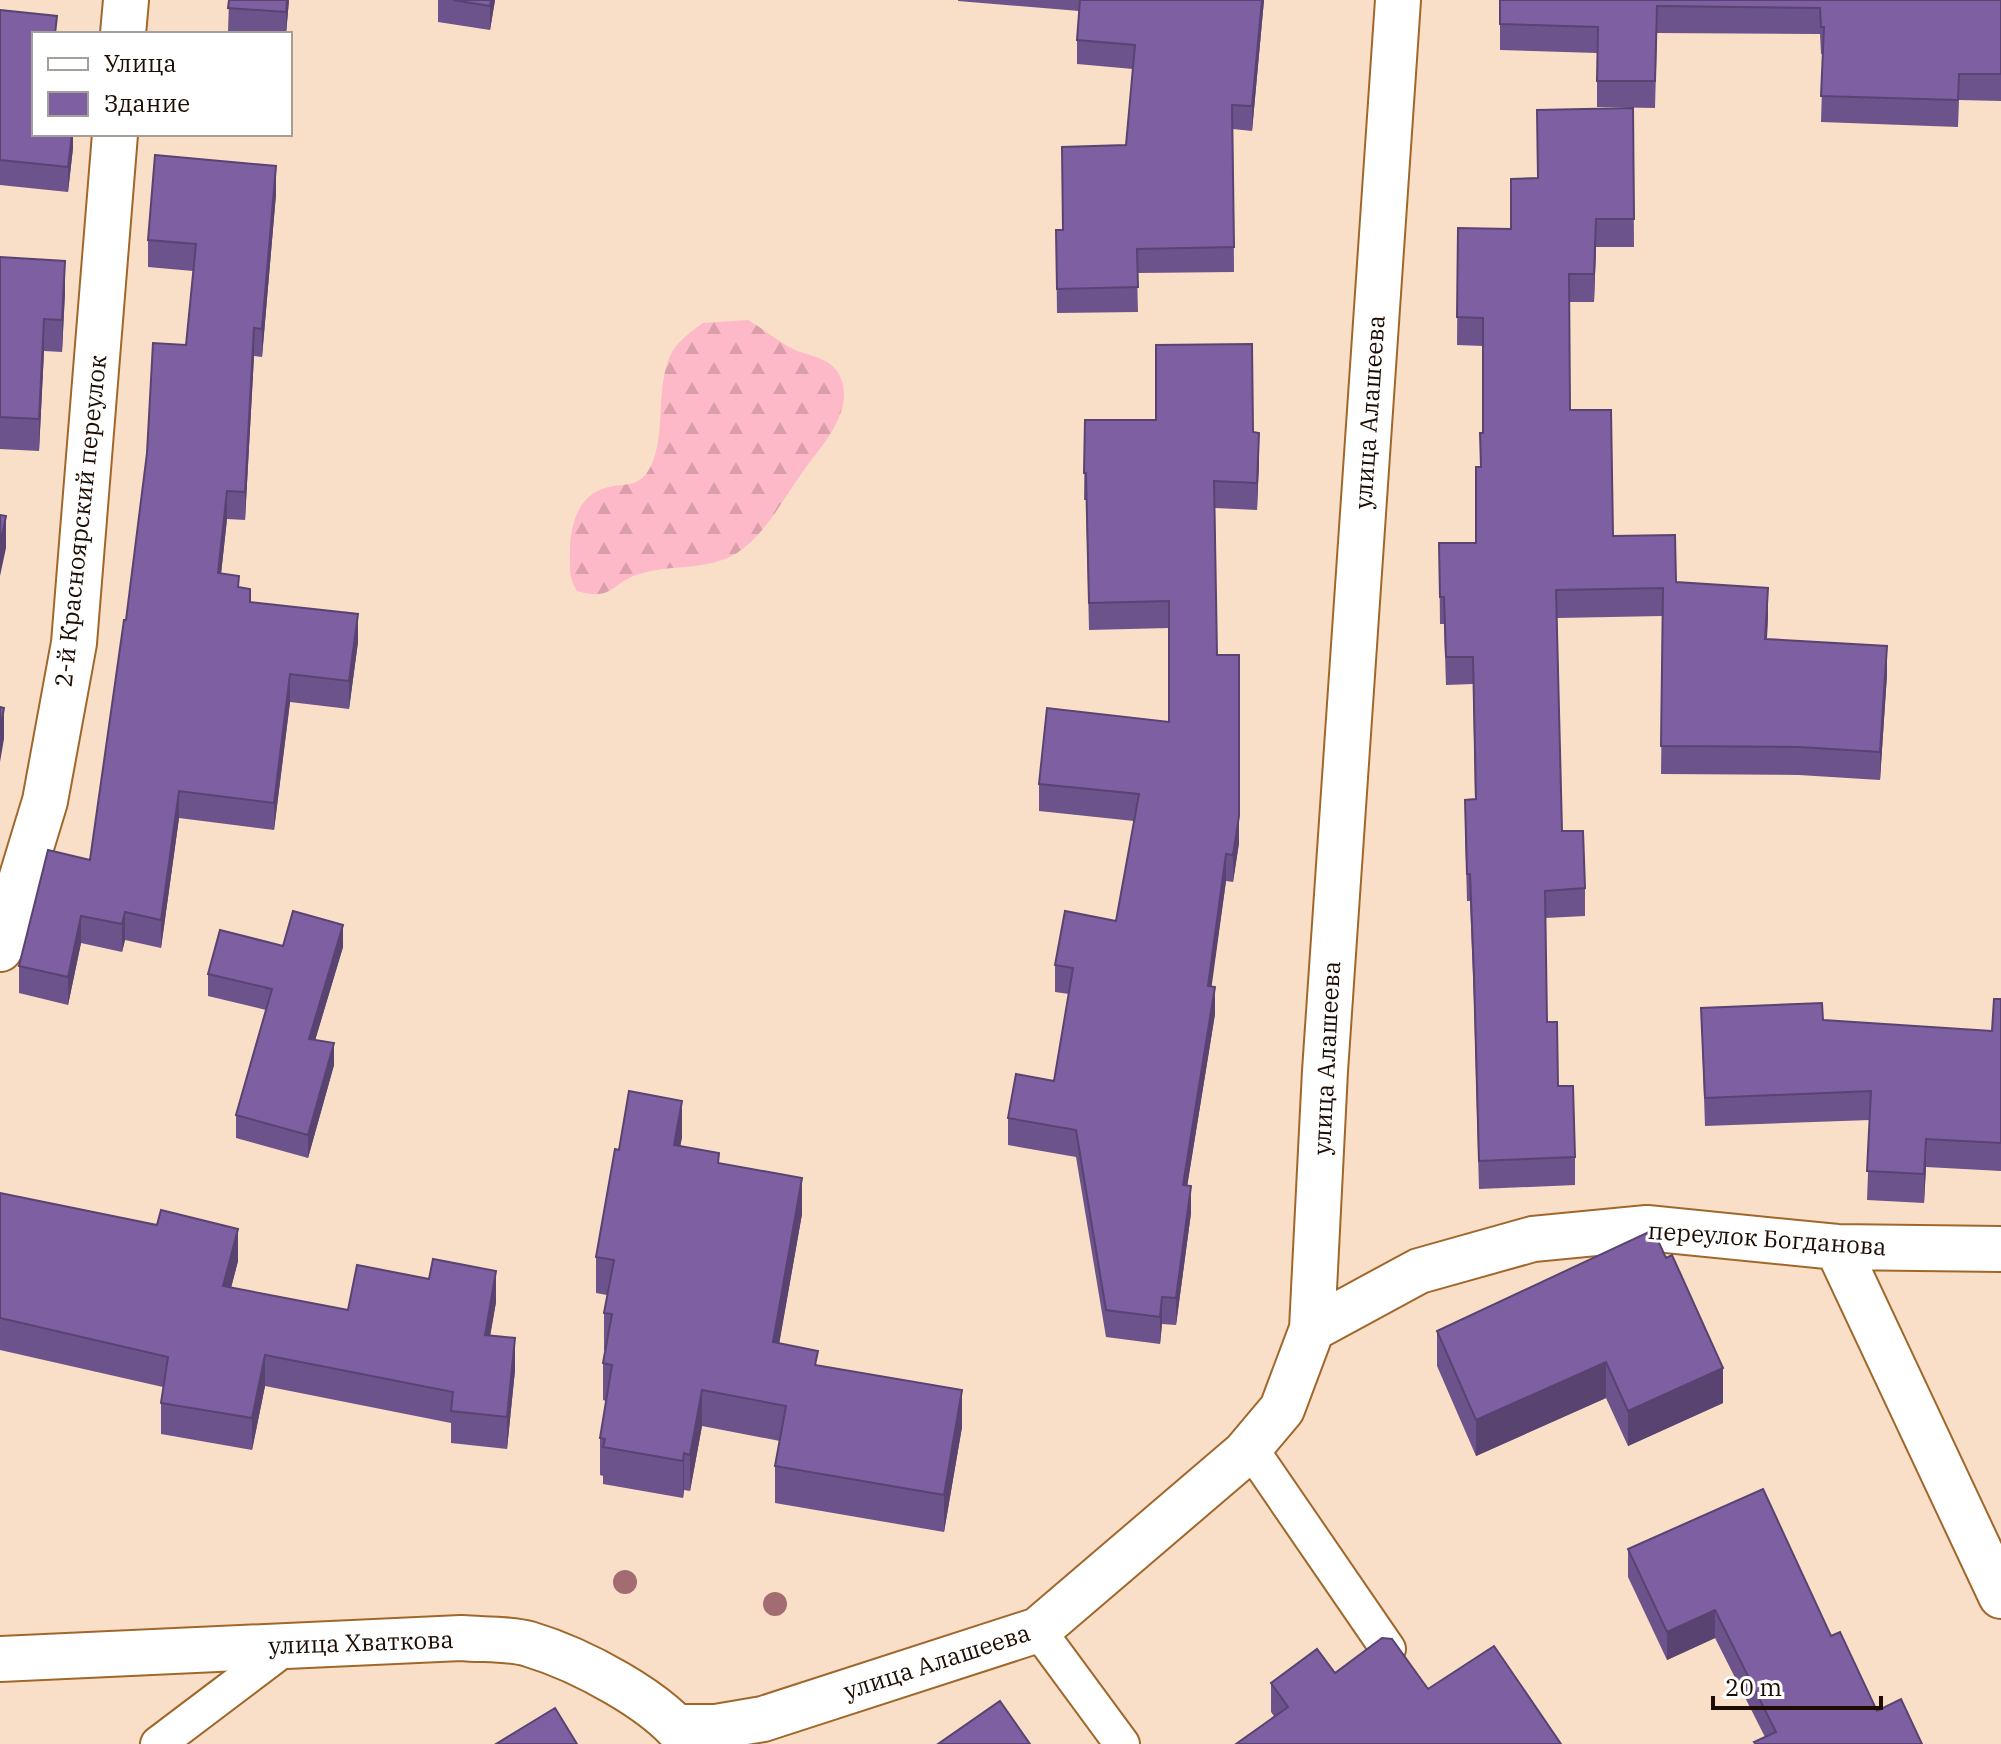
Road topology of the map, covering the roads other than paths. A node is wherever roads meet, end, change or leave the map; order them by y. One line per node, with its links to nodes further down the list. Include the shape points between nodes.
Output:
1 (126, 0): 3 (street)
2 (1398, 0): 8 (street, улица Алашеева)
3 (123, 32)
4 (115, 136): 5 (street, 2-й Красноярский переулок, via 74,643 45,801)
5 (0, 949)
6 (1837, 1247): 7 (street, переулок Богданова); 8 (street, переулок Богданова, via 1647,1228 1533,1239 1419,1271); 10 (street)
7 (2001, 1249)
8 (1312, 1329): 9 (street, улица Алашеева, via 1282,1409)
9 (1250, 1448): 11 (street, улица Алашеева); 13 (lane)
10 (2001, 1596)
11 (1038, 1630): 15 (street, улица Алашеева, via 763,1719); 17 (lane)
12 (289, 1645): 14 (street, улица Хваткова); 15 (street, улица Хваткова, via 461,1638 527,1643 598,1673 656,1709); 16 (lane)
13 (1388, 1649)
14 (0, 1659)
15 (685, 1736)
16 (158, 1744)
17 (1122, 1744)

